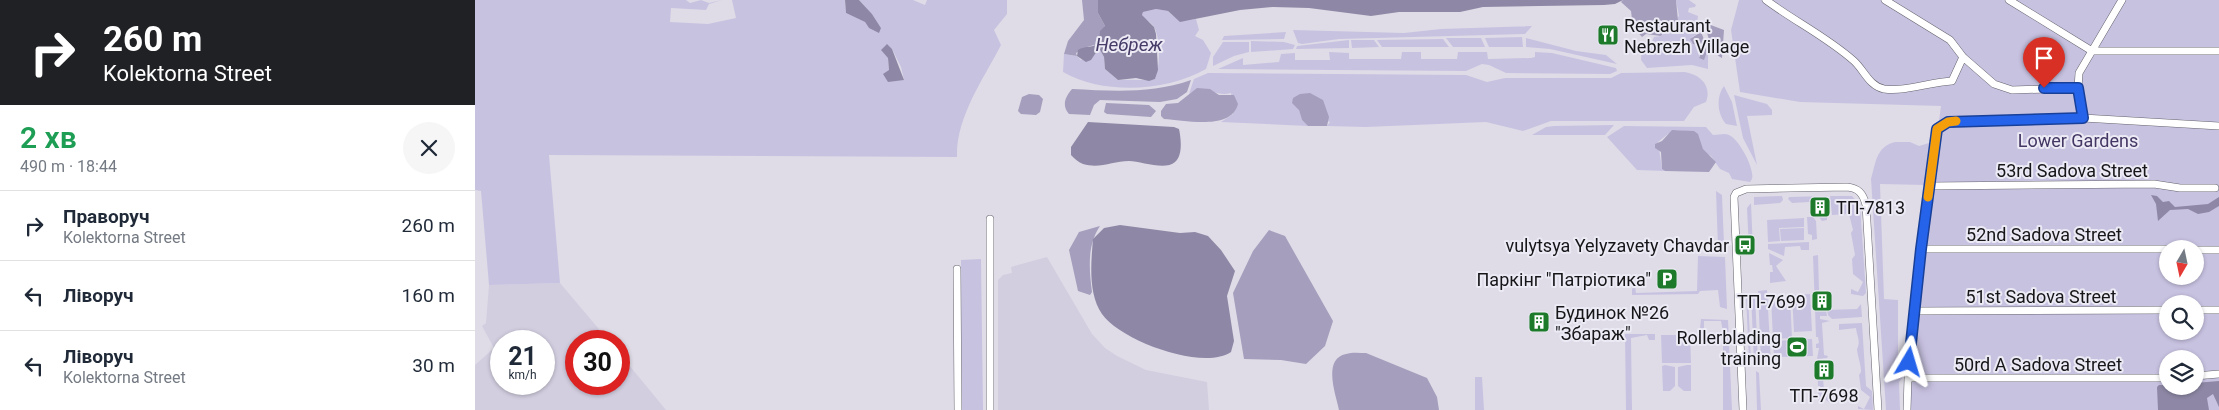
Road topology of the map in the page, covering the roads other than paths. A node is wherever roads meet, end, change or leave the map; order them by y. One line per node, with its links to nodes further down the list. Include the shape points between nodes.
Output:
1 (1766, 0): 7 (street, via 1843,51 1860,66 1872,84 1884,89 1952,81)
2 (1885, 0): 7 (street, via 1950,40)
3 (2009, 0): 5 (street)
4 (2122, 0): 5 (street)
5 (2092, 51): 6 (street); 8 (street, via 2079,73)
6 (2219, 51)
7 (1963, 57): 8 (street, via 1994,84 2012,90)
8 (2078, 88): 9 (street)
9 (2083, 118): 10 (street); 11 (street, via 1948,122 1937,129)
10 (2219, 126)
11 (1930, 186): 12 (street, 53rd Sadova Street, via 2153,184); 14 (street)
12 (2215, 188)
13 (990, 219): 28 (street)
14 (1921, 249): 15 (street, 52nd Sadova Street); 22 (street)
15 (2159, 250)
16 (2204, 250): 17 (street)
17 (2219, 250)
18 (957, 269): 27 (street)
19 (2159, 310): 22 (street, 51st Sadova Street)
20 (2204, 310): 21 (street)
21 (2219, 310)
22 (1915, 311): 25 (street)
23 (2219, 374): 24 (street)
24 (2204, 375)
25 (1907, 378): 26 (street, 50rd A Sadova Street); 31 (street)
26 (2159, 378)
27 (958, 410)
28 (990, 410)
29 (1743, 410): 30 (street, via 1736,193 1751,189 1847,187 1855,188 1864,197)
30 (1879, 410)
31 (1907, 410)

